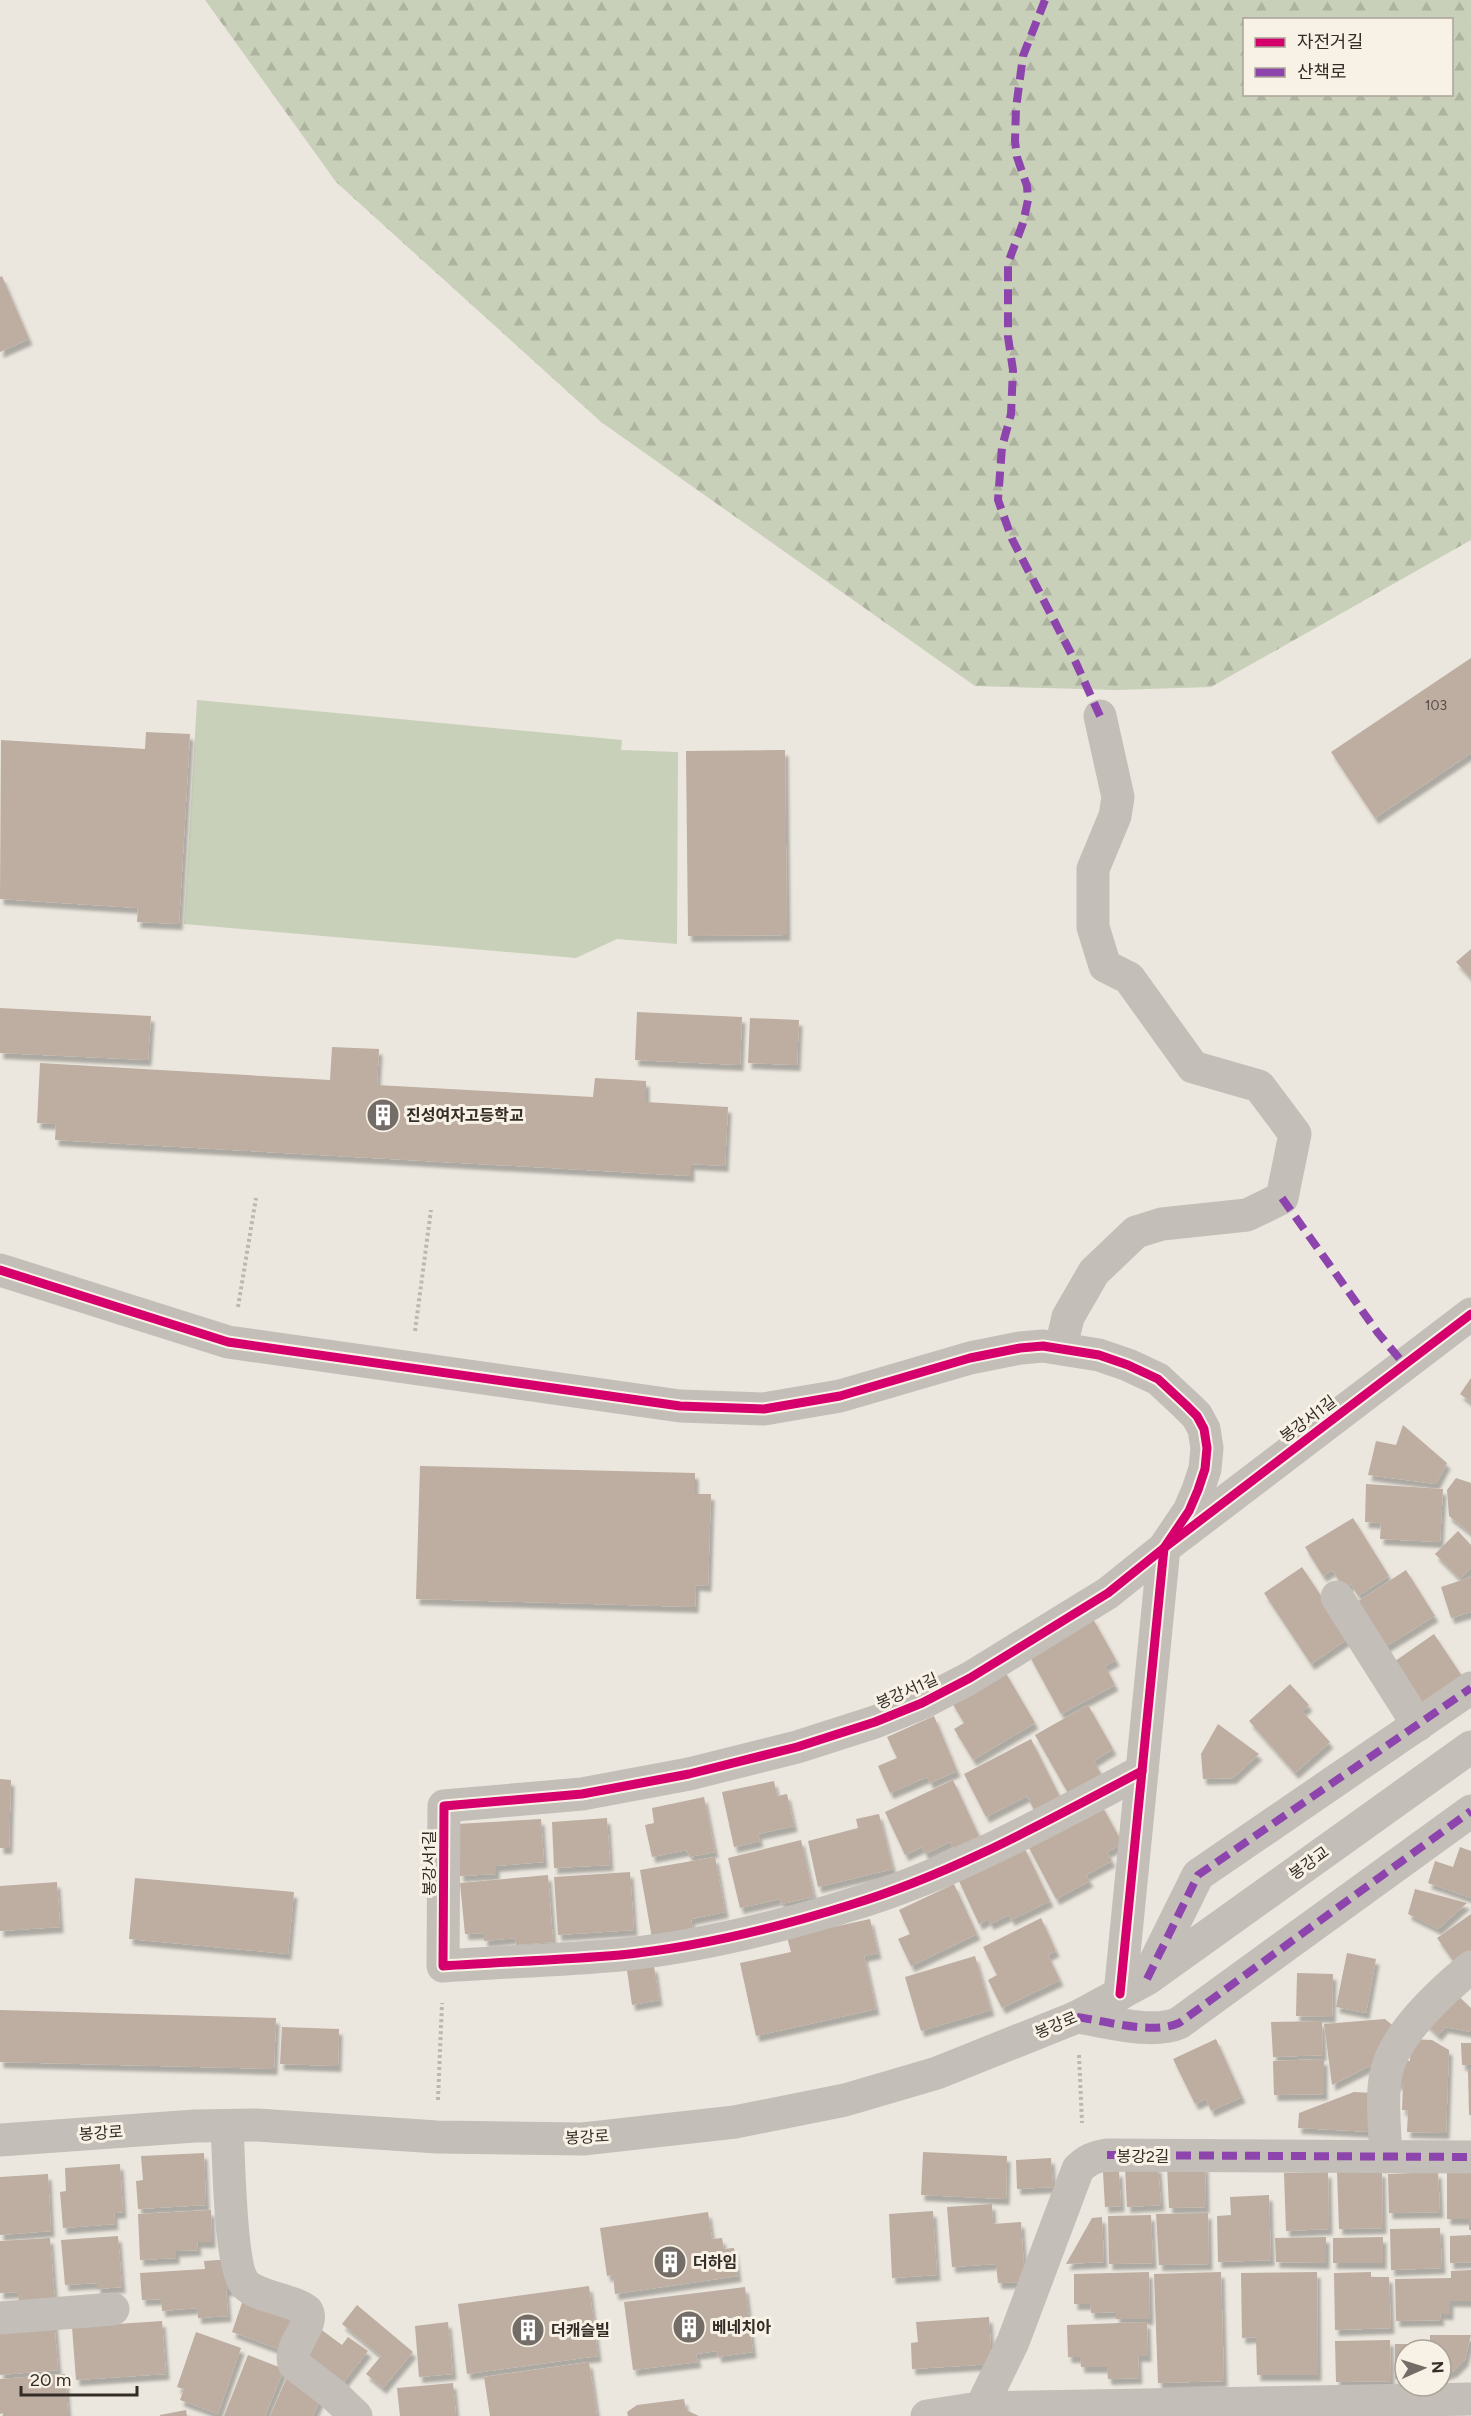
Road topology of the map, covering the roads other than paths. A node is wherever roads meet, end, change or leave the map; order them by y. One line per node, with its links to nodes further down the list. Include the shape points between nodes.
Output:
1 (1100, 716): 4 (street, via 1118,797 1115,816 1093,869 1093,927 1105,966 1129,978 1193,1067 1259,1086 1294,1134 1282,1198 1247,1215 1162,1224 1136,1232 1094,1272 1068,1317)
2 (0, 1270): 4 (street, via 232,1343 680,1406 764,1409 840,1396 980,1356 1031,1347)
3 (1469, 1318): 5 (street, 봉강서1길)
4 (1061, 1347): 5 (street, via 1099,1355 1144,1372 1173,1392 1204,1429 1205,1469 1198,1490)
5 (1164, 1548): 10 (street); 10 (street, 봉강서1길, via 1070,1619 970,1678 875,1722 797,1748 689,1774 582,1794 444,1806 443,1966 657,1950 724,1938 851,1905 982,1854)
6 (1337, 1597): 8 (street)
7 (1471, 1688): 8 (street)
8 (1418, 1725): 13 (street, via 1198,1875)
9 (1471, 1747): 13 (street, 봉강교)
10 (1142, 1771): 13 (street)
11 (1471, 1811): 14 (street, via 1179,2023 1152,2028)
12 (1471, 1967): 17 (street, via 1430,2003 1392,2056 1385,2078)
13 (1134, 1986): 14 (street, 봉강로)
14 (1077, 2017): 15 (street, 봉강로, via 937,2073 845,2100 735,2122 583,2139 437,2137)
15 (227, 2126): 16 (street, 봉강로); 23 (street, via 235,2253 242,2276 248,2287 307,2311 309,2319 292,2353 294,2364)
16 (0, 2140)
17 (1386, 2157): 18 (street, 봉강2길); 22 (street, 봉강2길, via 1107,2155 1084,2162 1074,2178 1013,2342)
18 (1471, 2157)
19 (113, 2308): 20 (street)
20 (0, 2318)
21 (1471, 2399): 22 (street)
22 (978, 2412): 24 (street)
23 (356, 2416)
24 (927, 2416)

